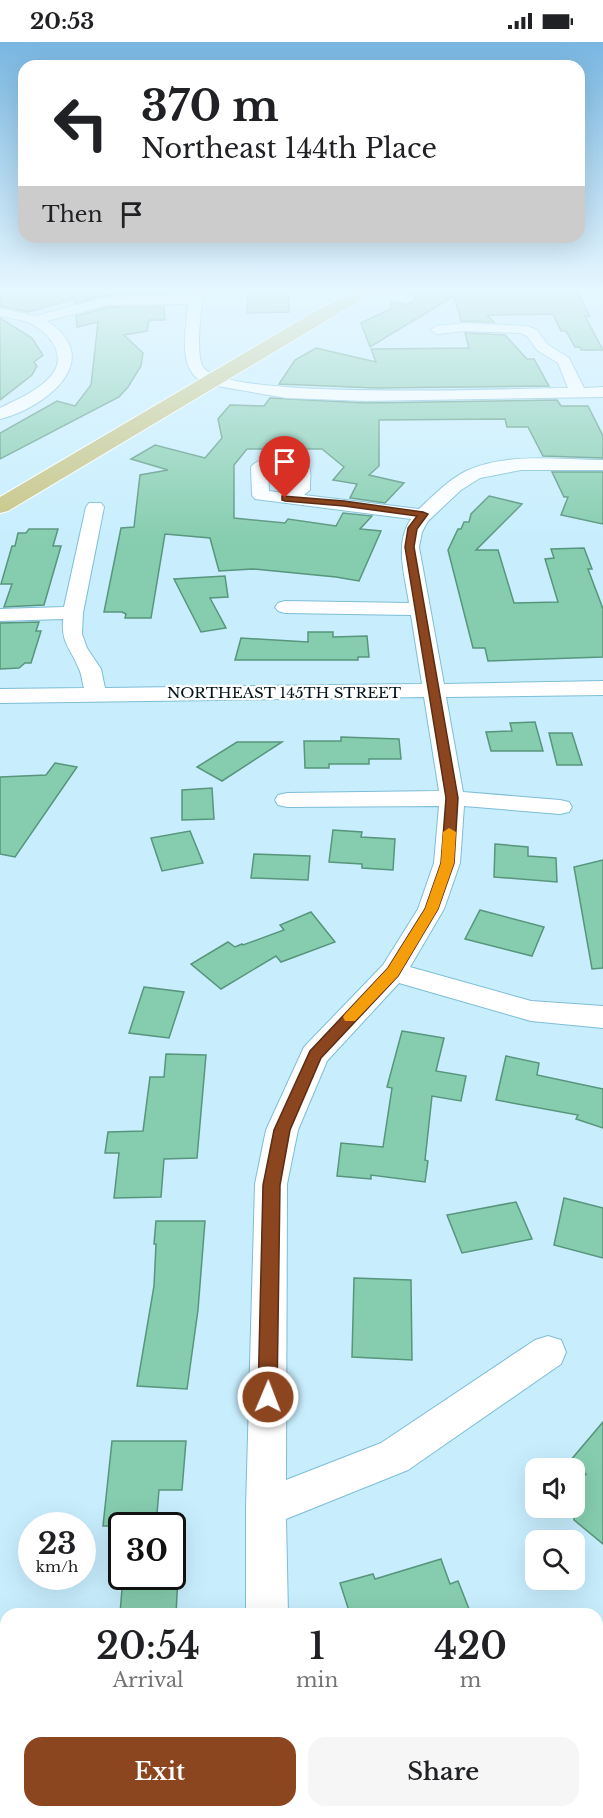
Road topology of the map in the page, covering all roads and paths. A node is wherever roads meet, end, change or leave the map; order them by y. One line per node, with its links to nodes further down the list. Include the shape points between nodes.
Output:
1 (60, 374): 8 (street, via 46,388)
2 (203, 374): 5 (street)
3 (221, 374): 5 (main road)
4 (570, 374): 6 (street)
5 (211, 380): 6 (street, via 286,393 366,396); 11 (main road)
6 (578, 392): 7 (street)
7 (603, 392)
8 (0, 414)
9 (603, 465): 13 (street, via 486,470 459,483)
10 (285, 498): 13 (street)
11 (0, 506)
12 (95, 507): 16 (street)
13 (423, 514): 15 (street, via 412,528 410,547)
14 (285, 607): 15 (street)
15 (419, 609): 19 (street)
16 (73, 613): 17 (street); 20 (street, via 72,634 90,669)
17 (0, 615)
18 (603, 688): 19 (street, NORTHEAST 145TH STREET)
19 (435, 691): 20 (street, NORTHEAST 145TH STREET); 22 (street)
20 (96, 694): 21 (street, NORTHEAST 145TH STREET)
21 (0, 696)
22 (452, 798): 23 (street); 24 (street); 25 (street, via 447,863 431,909)
23 (287, 801)
24 (560, 807)
25 (393, 972): 26 (street, via 531,1011); 28 (street, via 315,1055 282,1130 272,1185)
26 (603, 1017)
27 (548, 1352): 28 (street, via 394,1457)
28 (266, 1507): 29 (street)
29 (267, 1608)

